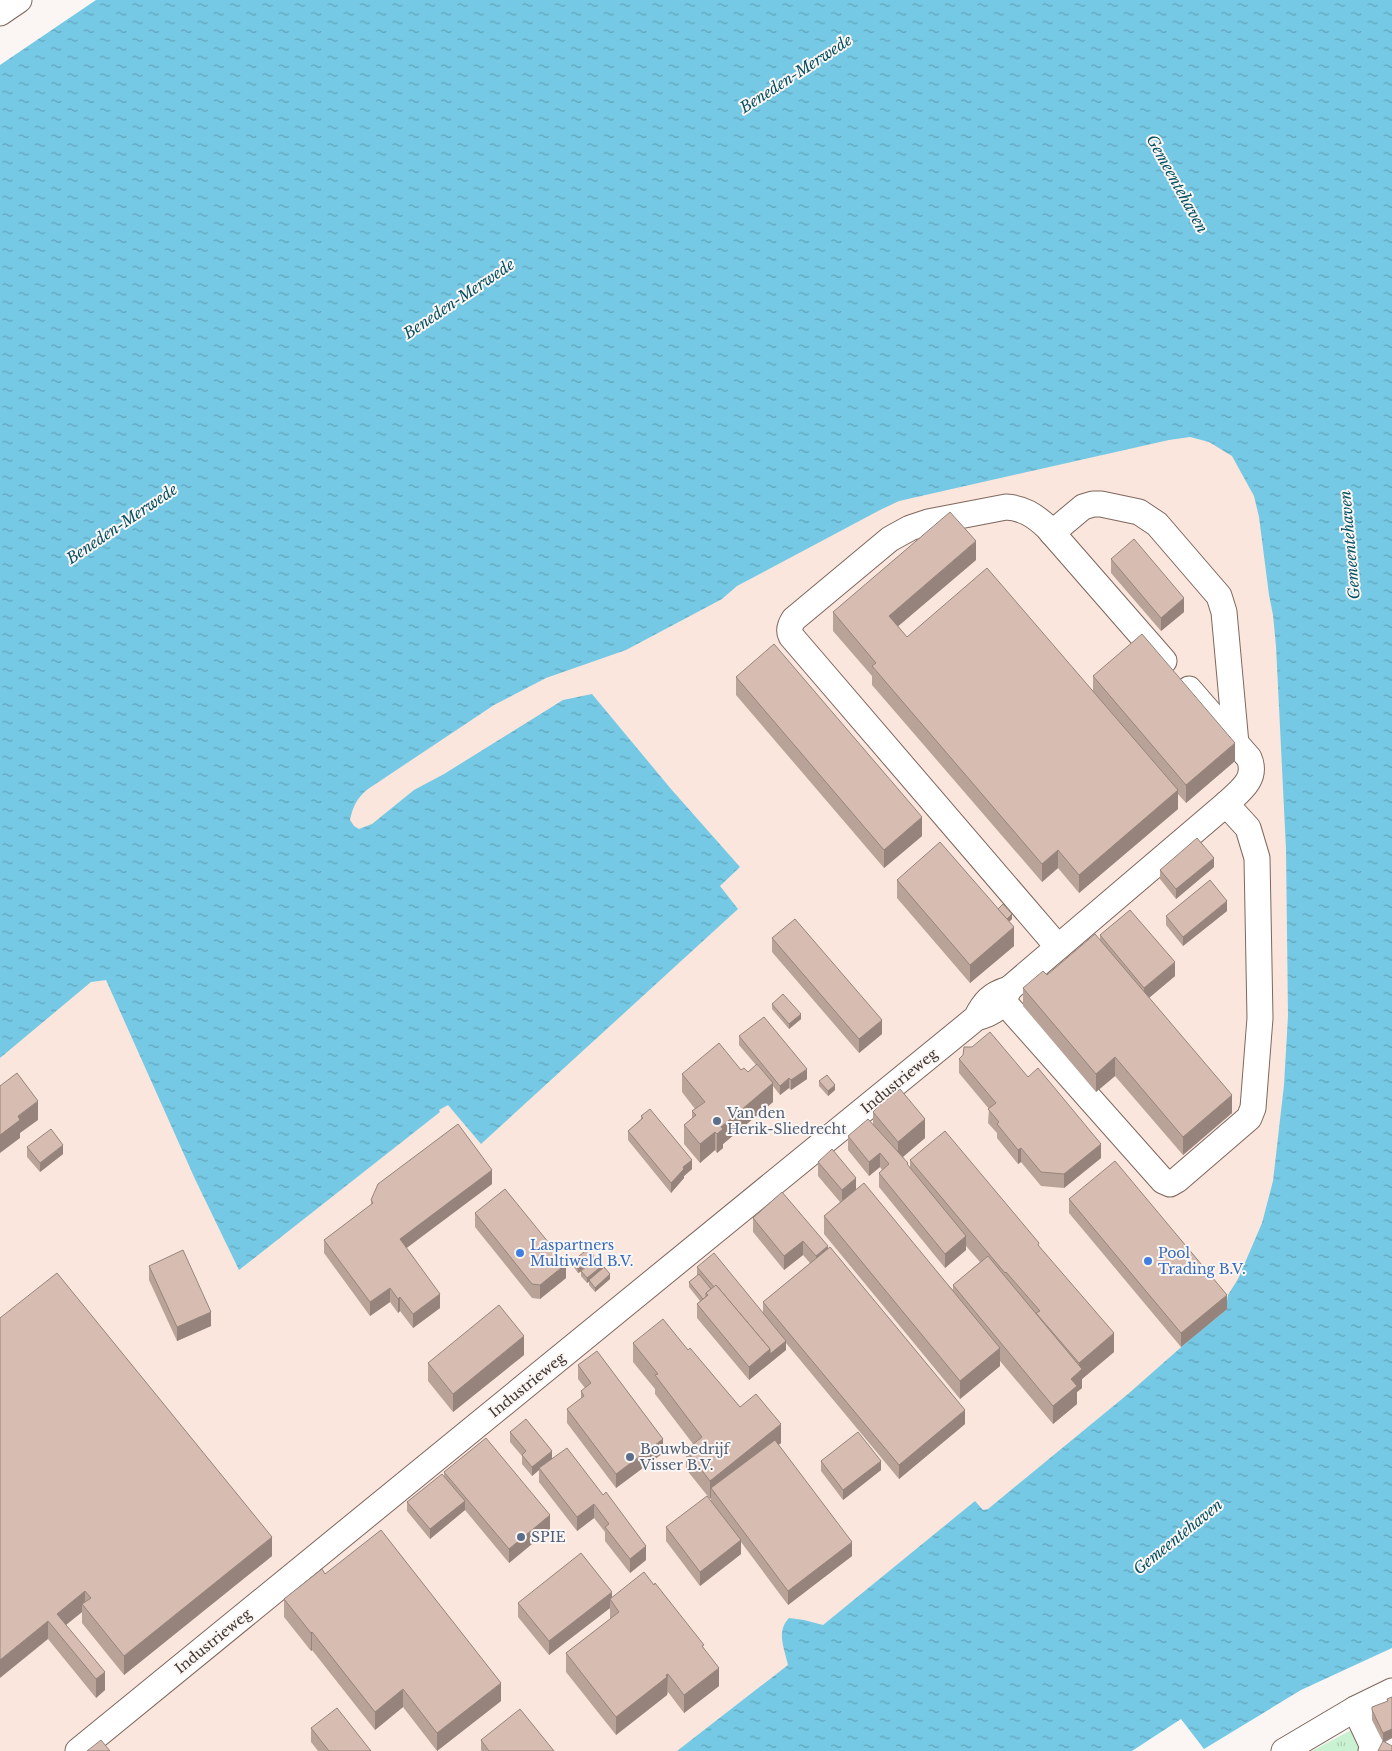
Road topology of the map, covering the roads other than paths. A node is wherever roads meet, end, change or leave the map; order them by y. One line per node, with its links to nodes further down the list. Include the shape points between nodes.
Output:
1 (19, 0): 2 (street)
2 (0, 13)
3 (1052, 533): 4 (street); 4 (street, via 1083,507 1092,504 1139,512 1157,524 1219,596 1224,612); 6 (street, via 1027,511 1006,507 910,528 890,539 794,619 789,633)
4 (1236, 744): 5 (street, Industrieweg, via 1249,758 1252,773 1250,780)
5 (1226, 804): 6 (street, Industrieweg); 7 (street, via 1248,828 1257,858 1260,1018 1253,1108 1248,1118 1177,1180 1170,1184 1163,1181)
6 (1058, 948): 7 (street, Industrieweg)
7 (1006, 995): 10 (street, Industrieweg, via 990,1014 976,1018)
8 (1392, 1691): 9 (street)
9 (1355, 1709): 11 (street); 12 (street, via 1373,1747)
10 (78, 1751)
11 (1284, 1751)
12 (1371, 1751)

